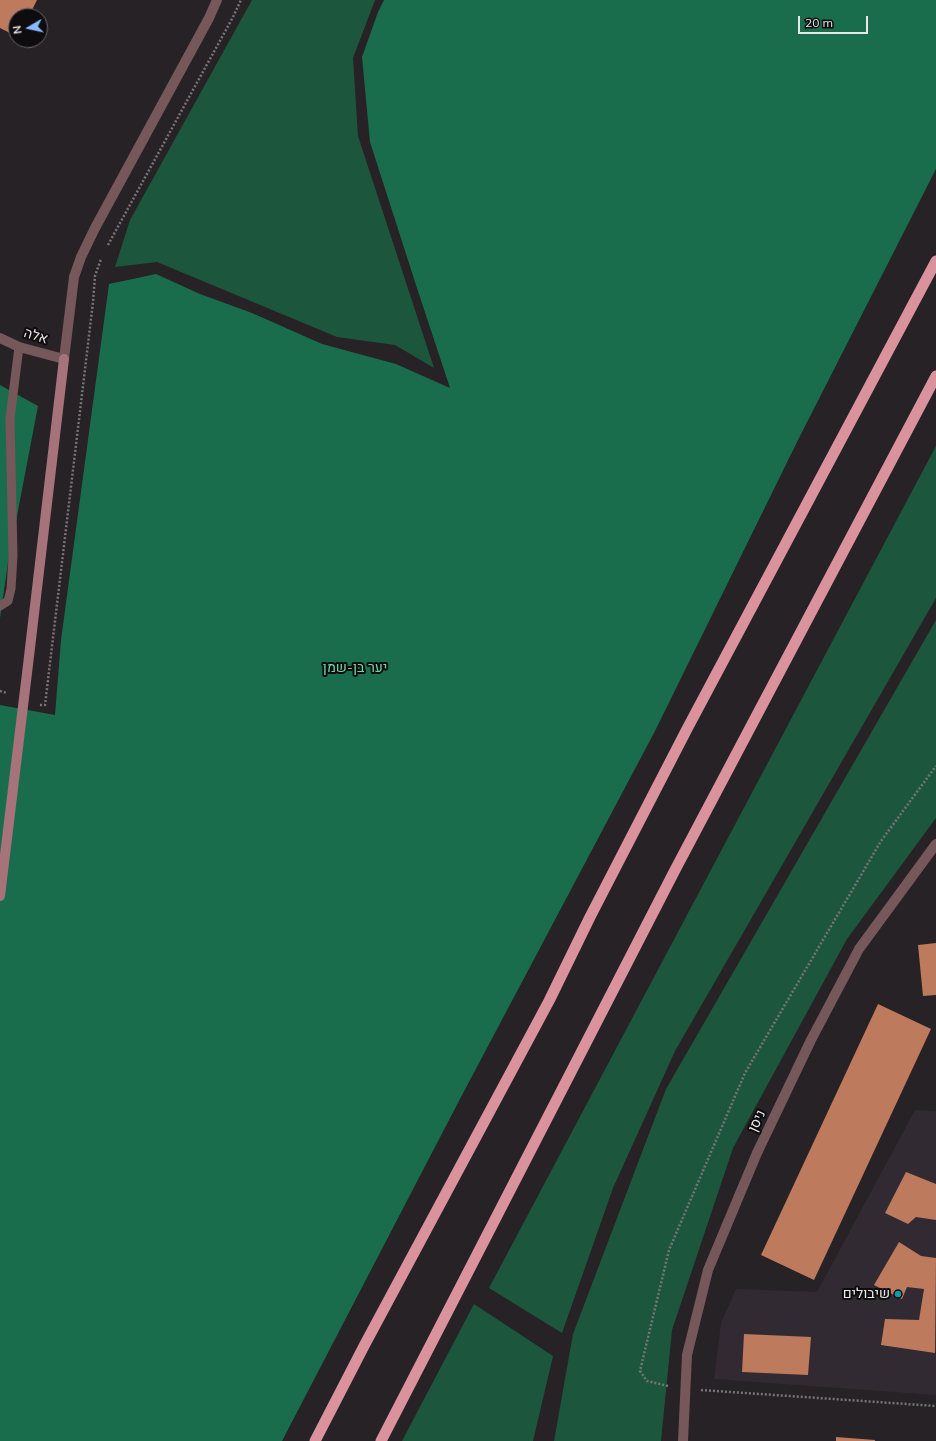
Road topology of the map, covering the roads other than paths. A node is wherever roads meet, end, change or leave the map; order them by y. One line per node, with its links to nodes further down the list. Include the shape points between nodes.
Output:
1 (217, 0): 5 (street, via 81,257 72,290)
2 (936, 261): 10 (highway, via 687,729 548,1001)
3 (0, 338): 4 (street, אלה)
4 (19, 347): 5 (street, אלה); 7 (lane, via 10,418 13,556 11,589 8,601)
5 (64, 359): 9 (main road)
6 (936, 376): 11 (highway, via 679,863)
7 (0, 606)
8 (936, 844): 12 (street, ניסן, via 859,949 811,1040 757,1153 708,1270 687,1355)
9 (0, 896)
10 (315, 1441)
11 (381, 1441)
12 (683, 1441)

